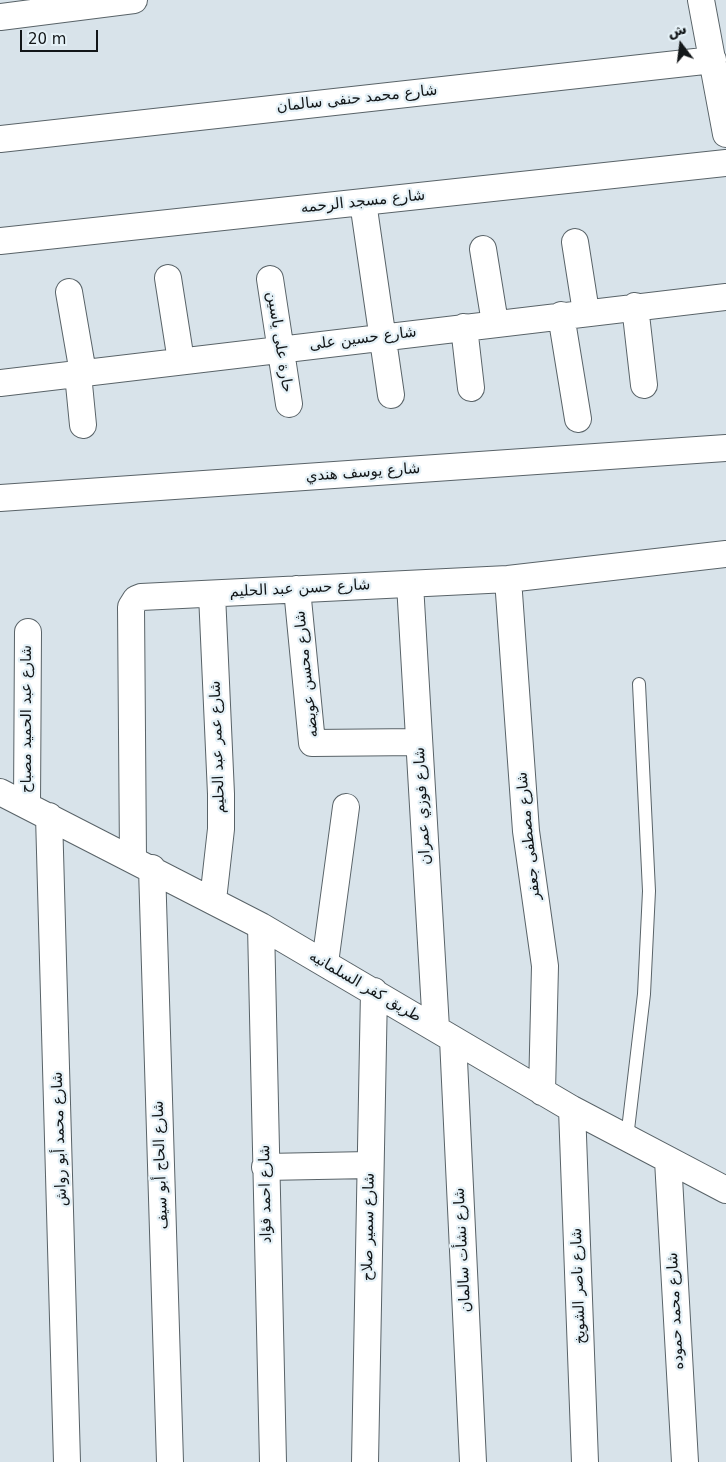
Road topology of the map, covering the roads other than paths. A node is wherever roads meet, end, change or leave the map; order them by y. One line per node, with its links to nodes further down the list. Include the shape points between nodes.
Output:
1 (134, 0): 3 (street)
2 (701, 0): 4 (street)
3 (0, 17)
4 (718, 68): 5 (street); 6 (street, شارع محمد حنفى سالمان)
5 (726, 134)
6 (0, 139)
7 (726, 163): 8 (street, شارع مسجد الرحمه)
8 (363, 202): 9 (street, شارع مسجد الرحمه); 20 (street)
9 (0, 241)
10 (575, 242): 17 (street)
11 (483, 248): 18 (street)
12 (168, 278): 22 (street)
13 (270, 280): 21 (street, حارة على ياسين)
14 (69, 292): 23 (street)
15 (726, 297): 16 (street, شارع حسين على)
16 (635, 306): 17 (street, شارع حسين على); 25 (street)
17 (573, 314): 18 (street, شارع حسين على); 29 (street)
18 (495, 323): 19 (street, شارع حسين على)
19 (464, 327): 20 (street, شارع حسين على); 26 (street)
20 (382, 337): 21 (street, شارع حسين على); 27 (street)
21 (280, 349): 22 (street, شارع حسين على); 28 (street, حارة على ياسين)
22 (181, 361): 23 (street, شارع حسين على)
23 (80, 374): 24 (street, شارع حسين على); 30 (street)
24 (0, 383)
25 (644, 384)
26 (471, 388)
27 (390, 395)
28 (289, 404)
29 (578, 419)
30 (83, 425)
31 (726, 448): 32 (street, شارع يوسف هندي)
32 (0, 498)
33 (726, 554): 34 (street, شارع حسن عبد الحليم)
34 (508, 579): 35 (street, شارع حسن عبد الحليم); 50 (street, شارع مصطفى جعفر, via 526,831 545,966)
35 (410, 584): 36 (street, شارع حسن عبد الحليم); 40 (street, شارع فوزي عمران)
36 (298, 589): 37 (street, شارع حسن عبد الحليم); 40 (street, شارع محسن عويضه, via 312,743)
37 (212, 594): 44 (street, شارع حسن عبد الحليم, via 140,597 132,602); 45 (street, شارع عمر عبد الحليم, via 222,794)
38 (28, 632): 43 (street, شارع عبد الحميد مصباح)
39 (639, 684): 52 (lane, via 649,891 644,994)
40 (419, 742): 49 (street, شارع فوزي عمران)
41 (0, 792): 43 (street, طريق كفر السلمانيه)
42 (346, 807): 47 (street)
43 (38, 811): 44 (street, طريق كفر السلمانيه); 57 (street, شارع محمد أبو رواش)
44 (142, 864): 45 (street, طريق كفر السلمانيه); 58 (street, شارع الحاج أبو سيف)
45 (213, 900): 46 (street, طريق كفر السلمانيه)
46 (262, 926): 47 (street, طريق كفر السلمانيه); 55 (street, شارع احمد فؤاد)
47 (325, 963): 48 (street, طريق كفر السلمانيه)
48 (374, 991): 49 (street, طريق كفر السلمانيه); 54 (street, شارع سمير صلاح)
49 (445, 1034): 50 (street, طريق كفر السلمانيه); 61 (street, شارع نشأت سالمان)
50 (542, 1092): 51 (street, طريق كفر السلمانيه)
51 (572, 1109): 52 (street, طريق كفر السلمانيه); 62 (street, شارع ناصر الشويخ)
52 (627, 1138): 53 (street, طريق كفر السلمانيه)
53 (668, 1160): 56 (street, طريق كفر السلمانيه); 63 (street, شارع محمد حموده)
54 (370, 1166): 55 (street); 60 (street, شارع سمير صلاح)
55 (265, 1168): 59 (street, شارع احمد فؤاد)
56 (726, 1190)
57 (67, 1462)
58 (170, 1462)
59 (273, 1462)
60 (365, 1462)
61 (473, 1462)
62 (585, 1462)
63 (685, 1462)

